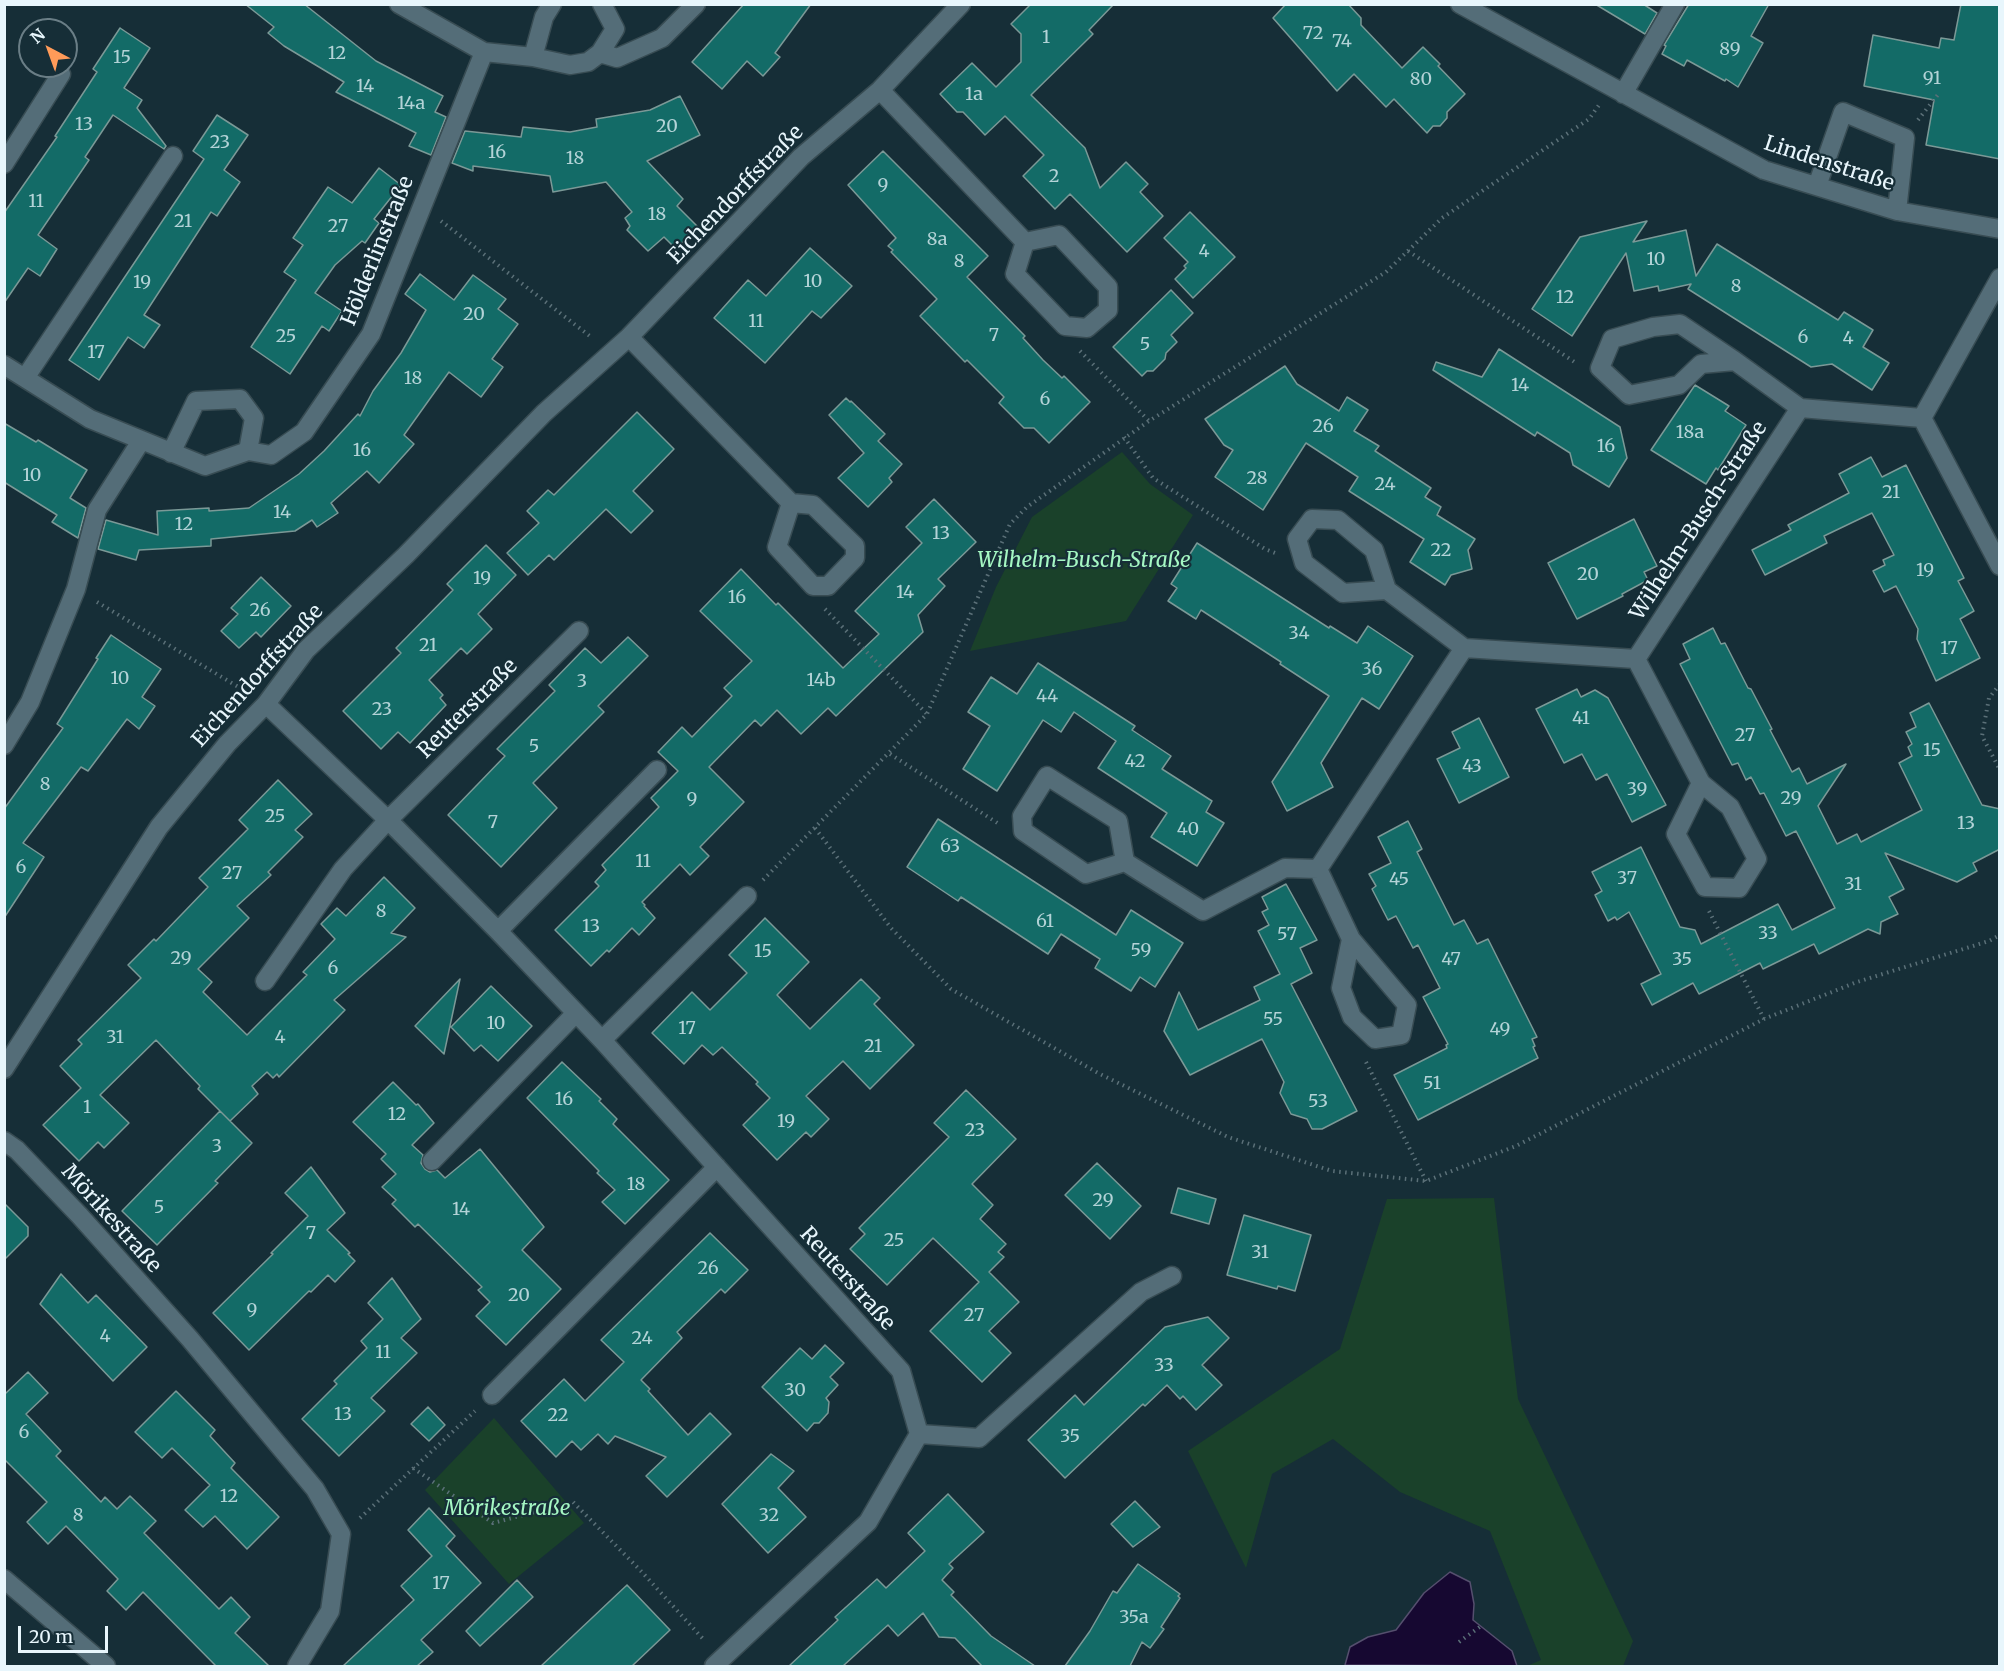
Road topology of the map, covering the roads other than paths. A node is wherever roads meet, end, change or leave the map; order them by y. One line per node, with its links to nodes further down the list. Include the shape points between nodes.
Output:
1 (399, 4): 8 (street)
2 (552, 4): 10 (street, via 544,17)
3 (602, 4): 9 (street, via 615,29)
4 (696, 4): 9 (street, via 662,38 617,58)
5 (961, 4): 12 (street, Eichendorffstraße)
6 (1460, 4): 13 (street, Lindenstraße)
7 (1675, 4): 13 (street)
8 (484, 52): 10 (street); 28 (street, Hölderlinstraße, via 371,334 304,432 271,455)
9 (600, 53): 10 (street, via 588,62 570,65)
10 (533, 57)
11 (58, 78): 15 (street)
12 (880, 90): 19 (street); 21 (street, Eichendorffstraße, via 801,157)
13 (1617, 90): 16 (street, Lindenstraße, via 1764,170)
14 (173, 156): 24 (street)
15 (4, 164)
16 (1817, 186): 17 (street, Lindenstraße); 17 (street, via 1843,112 1905,138)
17 (1897, 211): 18 (street, Lindenstraße)
18 (2000, 229)
19 (1025, 242): 19 (street, via 1015,274 1065,326 1087,328 1108,310 1108,287 1059,235)
20 (2000, 278): 26 (street)
21 (630, 337): 30 (street); 36 (street, Eichendorffstraße, via 544,413 406,555 306,650)
22 (1735, 362): 22 (street, via 1701,364 1679,385 1629,395 1600,368 1612,339 1680,324); 25 (street)
23 (4, 365): 24 (street, Hölderlinstraße)
24 (25, 378): 27 (street, Hölderlinstraße, via 90,419)
25 (1800, 408): 26 (street); 35 (street, Wilhelm-Busch-Straße)
26 (1923, 418): 31 (street)
27 (141, 441): 29 (street, Hölderlinstraße); 37 (street, via 98,510 76,589 30,702)
28 (248, 451): 29 (street, Hölderlinstraße, via 205,466); 29 (street, via 254,417 240,399 196,401)
29 (171, 453)
30 (791, 503): 30 (street, via 813,505 855,546 855,558 828,586 813,586 777,547)
31 (2000, 566)
32 (1387, 590): 32 (street, via 1374,550 1338,520 1312,519 1297,539 1304,564 1343,592); 34 (street)
33 (579, 630): 40 (street, Reuterstraße)
34 (1464, 648): 35 (street); 42 (street)
35 (1636, 659): 39 (street)
36 (266, 704): 40 (street, Reuterstraße); 49 (street, Eichendorffstraße, via 227,744 159,827)
37 (4, 745)
38 (657, 770): 44 (street)
39 (1701, 783): 39 (street, via 1676,834 1705,887 1739,888 1757,859 1730,807)
40 (388, 819): 44 (street, Reuterstraße); 46 (street, Reuterstraße, via 343,869)
41 (1125, 862): 41 (street, via 1086,874 1023,831 1022,816 1047,776 1118,821); 42 (street, via 1203,911 1285,868)
42 (1317, 869): 45 (street)
43 (747, 896): 48 (street)
44 (498, 931): 47 (street, Reuterstraße)
45 (1351, 939): 45 (street, via 1341,988 1352,1017 1375,1039 1401,1035 1407,1005)
46 (265, 981)
47 (576, 1013): 48 (street, Reuterstraße); 51 (street)
48 (602, 1040): 52 (street, Reuterstraße)
49 (4, 1069)
50 (4, 1141): 59 (street, Mörikestraße, via 80,1216 190,1339 315,1490 341,1534 330,1611)
51 (432, 1161)
52 (717, 1167): 54 (street); 55 (street, Reuterstraße, via 901,1371)
53 (1172, 1276): 55 (street, via 1141,1292 979,1438)
54 (492, 1395)
55 (919, 1434): 57 (street, via 868,1522)
56 (4, 1579): 58 (street)
57 (718, 1663)
58 (106, 1666)
59 (297, 1666)

